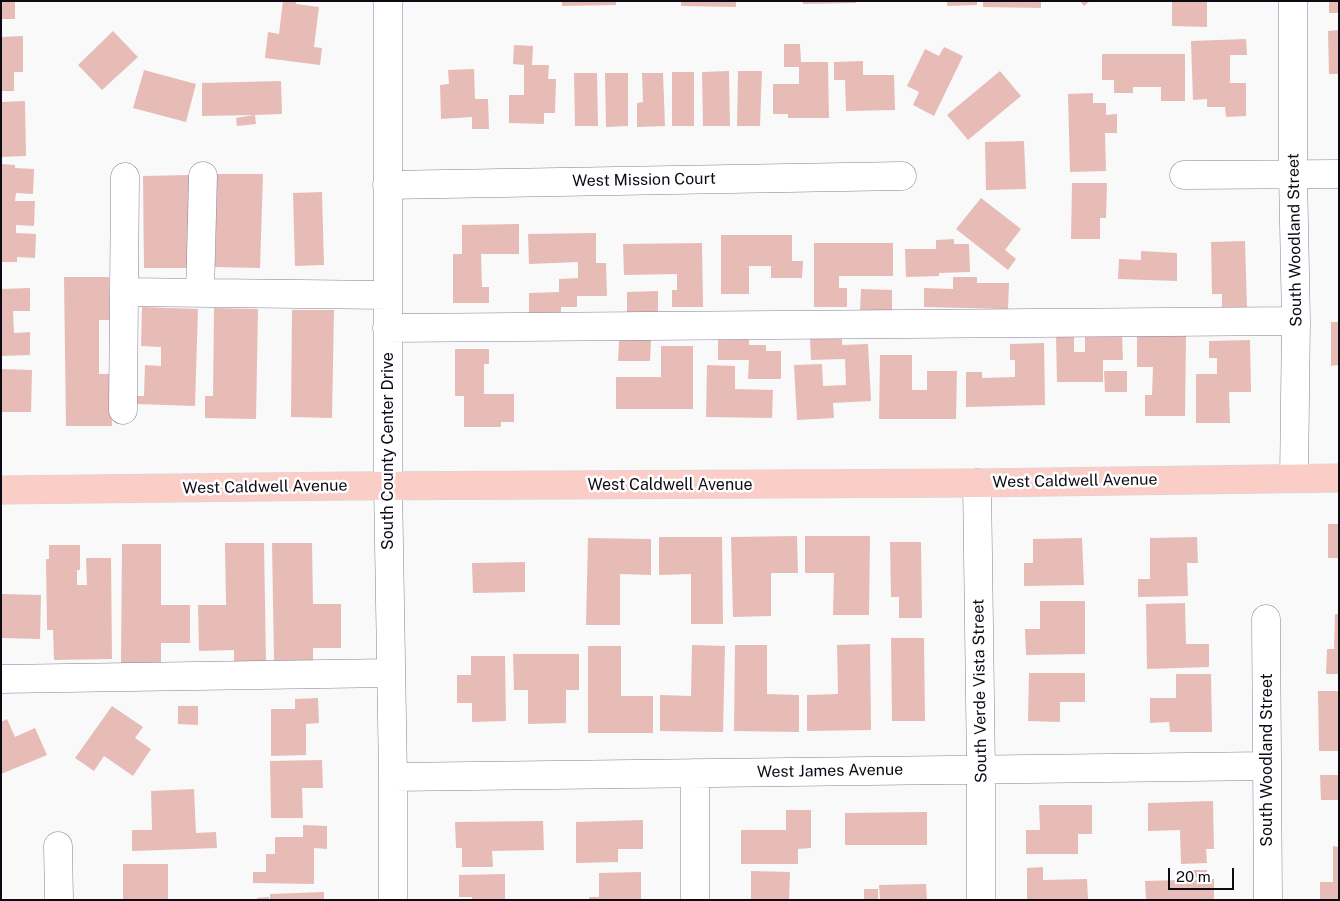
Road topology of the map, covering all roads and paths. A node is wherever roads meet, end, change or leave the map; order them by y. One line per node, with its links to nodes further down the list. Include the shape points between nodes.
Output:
1 (388, 1): 9 (street, South County Center Drive)
2 (1293, 1): 5 (street, South Woodland Street)
3 (1339, 174): 5 (street)
4 (1184, 175): 5 (street)
5 (1293, 175): 13 (street, South Woodland Street)
6 (203, 176): 11 (street)
7 (902, 176): 9 (street, West Mission Court)
8 (125, 177): 10 (street)
9 (387, 185): 12 (street, South County Center Drive)
10 (124, 292): 11 (street); 15 (street)
11 (200, 293): 12 (street)
12 (387, 295): 14 (street, South County Center Drive)
13 (1296, 321): 14 (street); 16 (street, South Woodland Street)
14 (388, 328): 19 (street, South County Center Drive)
15 (123, 410)
16 (1294, 478): 17 (main road, West Caldwell Avenue); 18 (main road, West Caldwell Avenue)
17 (1339, 478)
18 (976, 483): 19 (main road, West Caldwell Avenue); 25 (street, South Verde Vista Street)
19 (388, 486): 20 (main road, West Caldwell Avenue); 22 (street, South County Center Drive)
20 (1, 490)
21 (1266, 619): 24 (street, South Woodland Street)
22 (391, 673): 23 (street); 27 (street, South County Center Drive)
23 (1, 679)
24 (1267, 766): 25 (street, West James Avenue); 33 (street, South Woodland Street)
25 (981, 770): 26 (street, West James Avenue); 32 (street, South Verde Vista Street)
26 (695, 773): 27 (street, West James Avenue); 31 (street)
27 (393, 777): 30 (street, South County Center Drive)
28 (58, 846): 29 (street)
29 (59, 900)
30 (393, 900)
31 (695, 900)
32 (981, 900)
33 (1268, 900)

